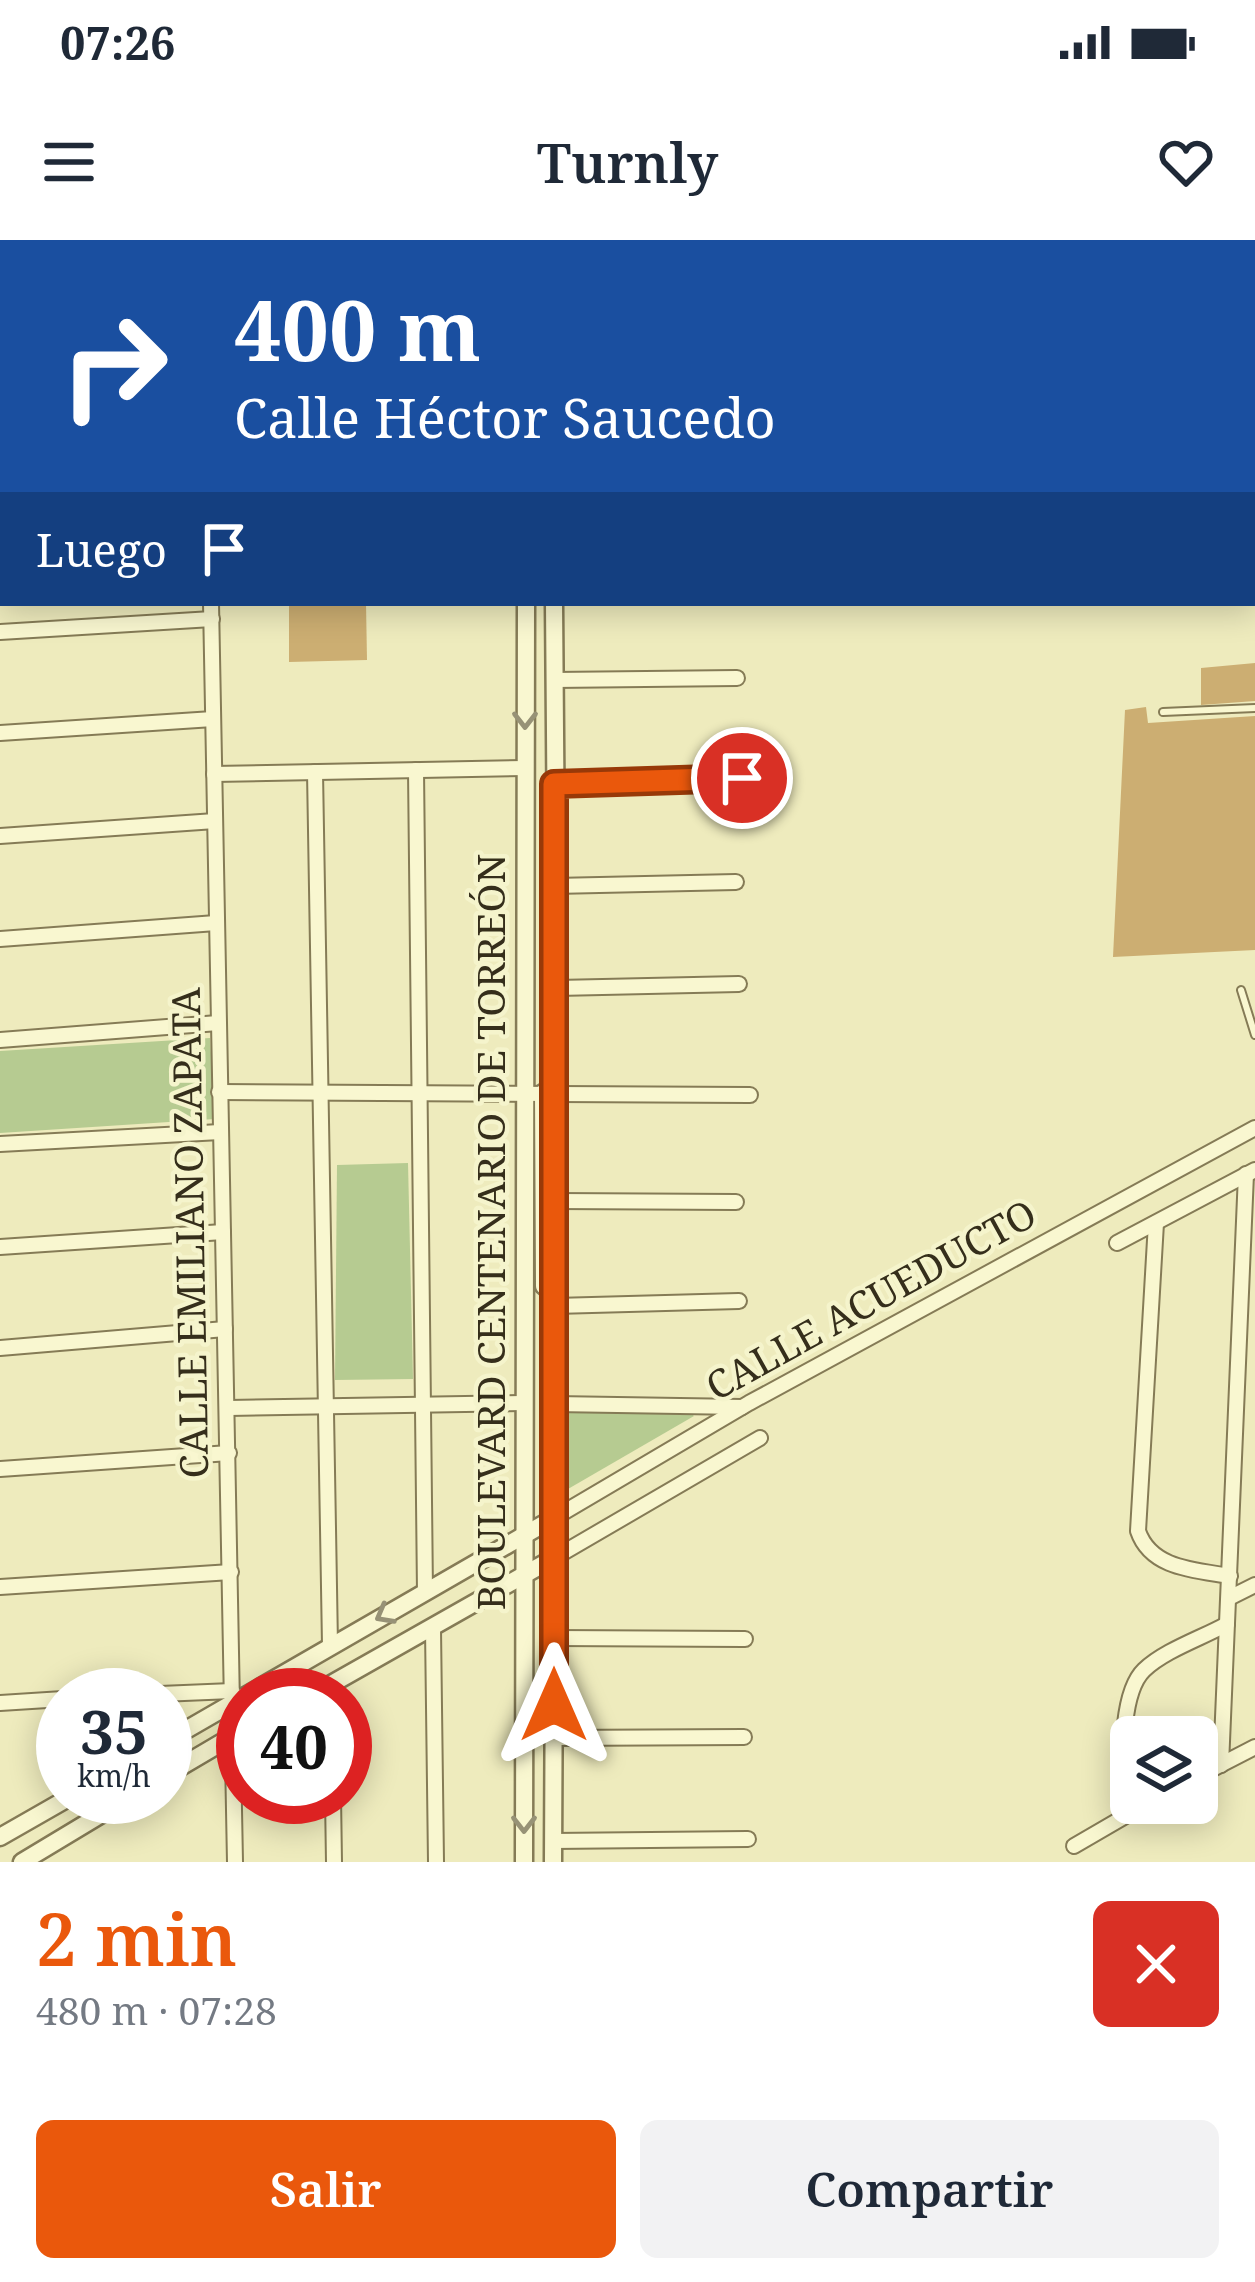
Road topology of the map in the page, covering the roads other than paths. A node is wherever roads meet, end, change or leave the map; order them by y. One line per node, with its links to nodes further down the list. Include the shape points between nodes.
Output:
1 (526, 606): 11 (street, BOULEVARD CENTENARIO DE TORREÓN, one-way to 11)
2 (554, 606): 6 (street, BOULEVARD CENTENARIO DE TORREÓN)
3 (212, 611): 4 (street); 9 (street, CALLE EMILIANO ZAPATA)
4 (0, 632)
5 (737, 678): 6 (street)
6 (554, 680): 16 (street, BOULEVARD CENTENARIO DE TORREÓN)
7 (1255, 708): 8 (lane)
8 (1163, 712)
9 (213, 718): 10 (street); 14 (street, CALLE EMILIANO ZAPATA)
10 (0, 734)
11 (525, 768): 12 (street); 32 (street, BOULEVARD CENTENARIO DE TORREÓN)
12 (416, 770): 13 (street); 30 (street)
13 (314, 772): 14 (street); 29 (street)
14 (214, 774): 17 (street, CALLE EMILIANO ZAPATA)
15 (742, 778): 16 (street)
16 (554, 784): 20 (street, BOULEVARD CENTENARIO DE TORREÓN)
17 (214, 821): 18 (street); 21 (street, CALLE EMILIANO ZAPATA)
18 (0, 836)
19 (736, 882): 20 (street)
20 (554, 886): 24 (street, BOULEVARD CENTENARIO DE TORREÓN)
21 (216, 923): 22 (street); 26 (street, CALLE EMILIANO ZAPATA)
22 (0, 939)
23 (739, 984): 24 (street)
24 (556, 988): 32 (street, BOULEVARD CENTENARIO DE TORREÓN)
25 (1241, 990): 27 (lane)
26 (218, 1023): 28 (street); 31 (street, CALLE EMILIANO ZAPATA)
27 (1255, 1035)
28 (0, 1040)
29 (320, 1091): 30 (street); 31 (street); 51 (street)
30 (421, 1091): 32 (street); 50 (street)
31 (220, 1092): 35 (street, CALLE EMILIANO ZAPATA)
32 (541, 1093): 33 (street); 38 (street, BOULEVARD CENTENARIO DE TORREÓN); 44 (street, via 544,1286); 48 (street, BOULEVARD CENTENARIO DE TORREÓN)
33 (750, 1095)
34 (1255, 1128): 52 (street, CALLE ACUEDUCTO)
35 (220, 1132): 36 (street); 41 (street, CALLE EMILIANO ZAPATA)
36 (0, 1144)
37 (1250, 1172): 40 (street); 62 (street)
38 (555, 1201): 39 (street); 44 (street, BOULEVARD CENTENARIO DE TORREÓN)
39 (736, 1202)
40 (1156, 1223): 42 (street); 62 (street, via 1138,1531 1157,1559)
41 (224, 1232): 43 (street); 46 (street, CALLE EMILIANO ZAPATA)
42 (1117, 1243)
43 (0, 1247)
44 (555, 1299): 45 (street); 49 (street, BOULEVARD CENTENARIO DE TORREÓN)
45 (739, 1301)
46 (225, 1329): 47 (street); 53 (street, CALLE EMILIANO ZAPATA)
47 (0, 1348)
48 (522, 1403): 50 (street); 58 (street, BOULEVARD CENTENARIO DE TORREÓN)
49 (555, 1404): 52 (street); 57 (street, BOULEVARD CENTENARIO DE TORREÓN)
50 (421, 1405): 51 (street); 65 (street)
51 (326, 1406): 53 (street); 71 (street)
52 (742, 1407): 57 (street, CALLE ACUEDUCTO)
53 (229, 1408): 55 (street, CALLE EMILIANO ZAPATA)
54 (760, 1438): 59 (street, CALLE ACUEDUCTO)
55 (229, 1453): 56 (street); 60 (street, CALLE EMILIANO ZAPATA)
56 (0, 1469)
57 (554, 1519): 58 (street, CALLE ACUEDUCTO); 59 (street, BOULEVARD CENTENARIO DE TORREÓN)
58 (523, 1536): 61 (street, BOULEVARD CENTENARIO DE TORREÓN); 65 (street, CALLE ACUEDUCTO)
59 (554, 1558): 61 (street, CALLE ACUEDUCTO); 69 (street, BOULEVARD CENTENARIO DE TORREÓN)
60 (231, 1572): 64 (street); 72 (street, CALLE EMILIANO ZAPATA)
61 (524, 1575): 68 (street, CALLE ACUEDUCTO); 96 (street, BOULEVARD CENTENARIO DE TORREÓN, one-way to 96)
62 (1230, 1576): 66 (street)
63 (1255, 1585): 66 (street)
64 (0, 1587)
65 (425, 1592): 71 (street, CALLE ACUEDUCTO, one-way to 71)
66 (1229, 1598): 67 (street)
67 (1227, 1624): 77 (street, via 1151,1664 1134,1683); 81 (street)
68 (433, 1629): 74 (street, CALLE ACUEDUCTO); 95 (street)
69 (554, 1638): 70 (street); 79 (street, BOULEVARD CENTENARIO DE TORREÓN)
70 (745, 1639)
71 (330, 1645): 73 (street, CALLE ACUEDUCTO)
72 (236, 1668)
73 (289, 1668)
74 (368, 1668)
75 (36, 1701): 76 (street)
76 (0, 1703)
77 (1127, 1716)
78 (744, 1737): 79 (street)
79 (554, 1738): 90 (street, BOULEVARD CENTENARIO DE TORREÓN)
80 (1255, 1747): 81 (street)
81 (1221, 1765): 82 (street)
82 (1218, 1766)
83 (36, 1816): 88 (street)
84 (85, 1824): 92 (street)
85 (236, 1824): 93 (street, CALLE EMILIANO ZAPATA)
86 (333, 1824): 94 (street)
87 (1110, 1824): 91 (street)
88 (0, 1837)
89 (748, 1839): 90 (street)
90 (553, 1841): 97 (street, BOULEVARD CENTENARIO DE TORREÓN)
91 (1074, 1846)
92 (22, 1862)
93 (235, 1862)
94 (334, 1862)
95 (436, 1862)
96 (524, 1862)
97 (553, 1862)

